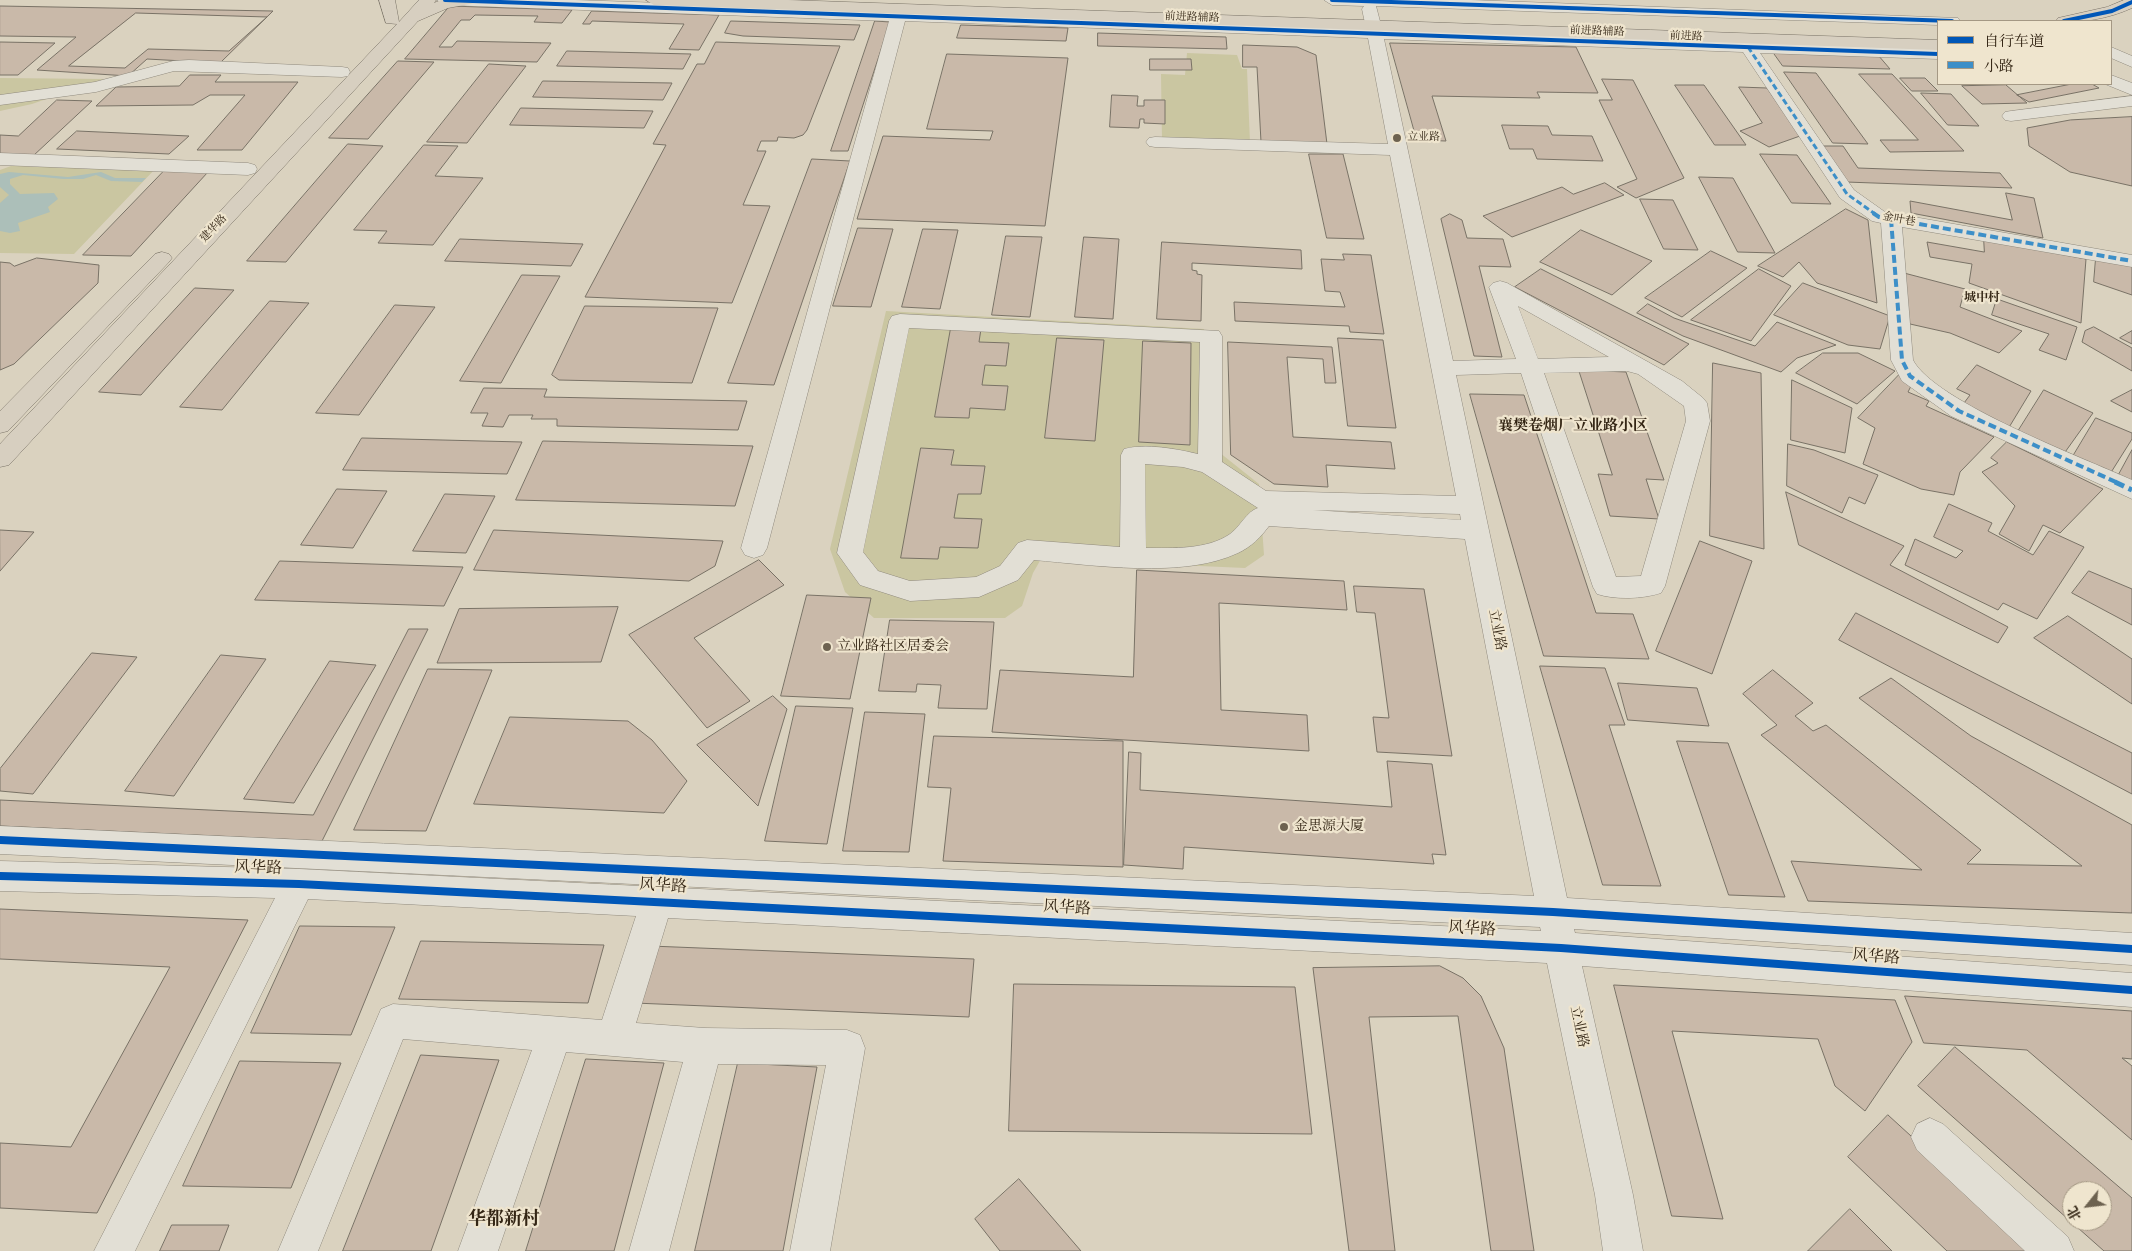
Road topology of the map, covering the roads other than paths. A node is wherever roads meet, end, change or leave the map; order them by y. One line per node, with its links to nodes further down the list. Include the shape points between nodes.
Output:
1 (387, 0): 9 (main road)
2 (428, 0): 9 (main road, 建华路)
3 (445, 0): 4 (street, 前进路辅路)
4 (466, 0): 9 (main road); 10 (street, 前进路辅路)
5 (654, 0): 10 (main road)
6 (1770, 0): 11 (street)
7 (2132, 2): 12 (main road, via 2112,11)
8 (1326, 4): 11 (street, 前进路辅路); 14 (main road, 前进路)
9 (405, 13): 21 (main road, 建华路); 37 (main road, 建华路)
10 (899, 13): 14 (street, 前进路辅路); 41 (street)
11 (1785, 18): 13 (street, 前进路辅路); 14 (main road, 前进路); 15 (main road, 前进路)
12 (2069, 20)
13 (1937, 21)
14 (1373, 23): 16 (main road, 前进路); 17 (street, 前进路辅路); 28 (street, 立业路)
15 (1937, 26)
16 (1937, 45)
17 (1748, 47): 19 (street, 前进路辅路); 31 (street, 金叶巷, via 1847,194 1879,217)
18 (2112, 52): 20 (street)
19 (1937, 54)
20 (2132, 62)
21 (342, 72): 24 (street, via 189,64 96,87); 30 (main road, 建华路)
22 (2112, 80): 23 (street)
23 (2132, 90)
24 (0, 100)
25 (2132, 101): 26 (street)
26 (2011, 116)
27 (1155, 142): 28 (street)
28 (1399, 150): 34 (street, 立业路)
29 (0, 159): 30 (street)
30 (248, 169): 36 (main road, 建华路)
31 (1891, 219): 32 (street, 金叶巷); 39 (street, via 1902,360 1910,376 1958,411)
32 (2132, 261)
33 (1530, 366): 34 (street); 35 (street, via 1627,364); 35 (street, via 1500,287); 35 (street, via 1606,588 1652,586 1698,421 1695,403)
34 (1443, 368): 40 (street, 立业路)
35 (1645, 368)
36 (0, 426)
37 (0, 459)
38 (1210, 466): 40 (street, via 1261,500); 42 (street, via 1182,459 1133,455); 42 (street, via 1211,336 900,321 850,553 869,578 910,591 979,588 1009,573 1027,550)
39 (2132, 490)
40 (1474, 517): 42 (street, via 1262,516 1250,532 1227,547 1158,558); 47 (street, 立业路)
41 (754, 548)
42 (1133, 558)
43 (0, 840): 47 (street, 风华路)
44 (0, 876): 45 (street, 风华路)
45 (299, 884): 46 (street, 风华路); 55 (street)
46 (657, 901): 48 (street, 风华路); 52 (street)
47 (1553, 912): 48 (street, 立业路); 49 (street, 风华路)
48 (1561, 948): 50 (street, 风华路); 60 (street, 立业路)
49 (2132, 949)
50 (2132, 990)
51 (555, 1034): 52 (street); 56 (street, via 392,1021); 57 (street)
52 (613, 1039): 53 (street)
53 (705, 1046): 58 (street); 59 (street, via 847,1048)
54 (1930, 1137): 61 (street)
55 (114, 1251)
56 (298, 1251)
57 (478, 1251)
58 (649, 1251)
59 (810, 1251)
60 (1623, 1251)
61 (2054, 1251)

